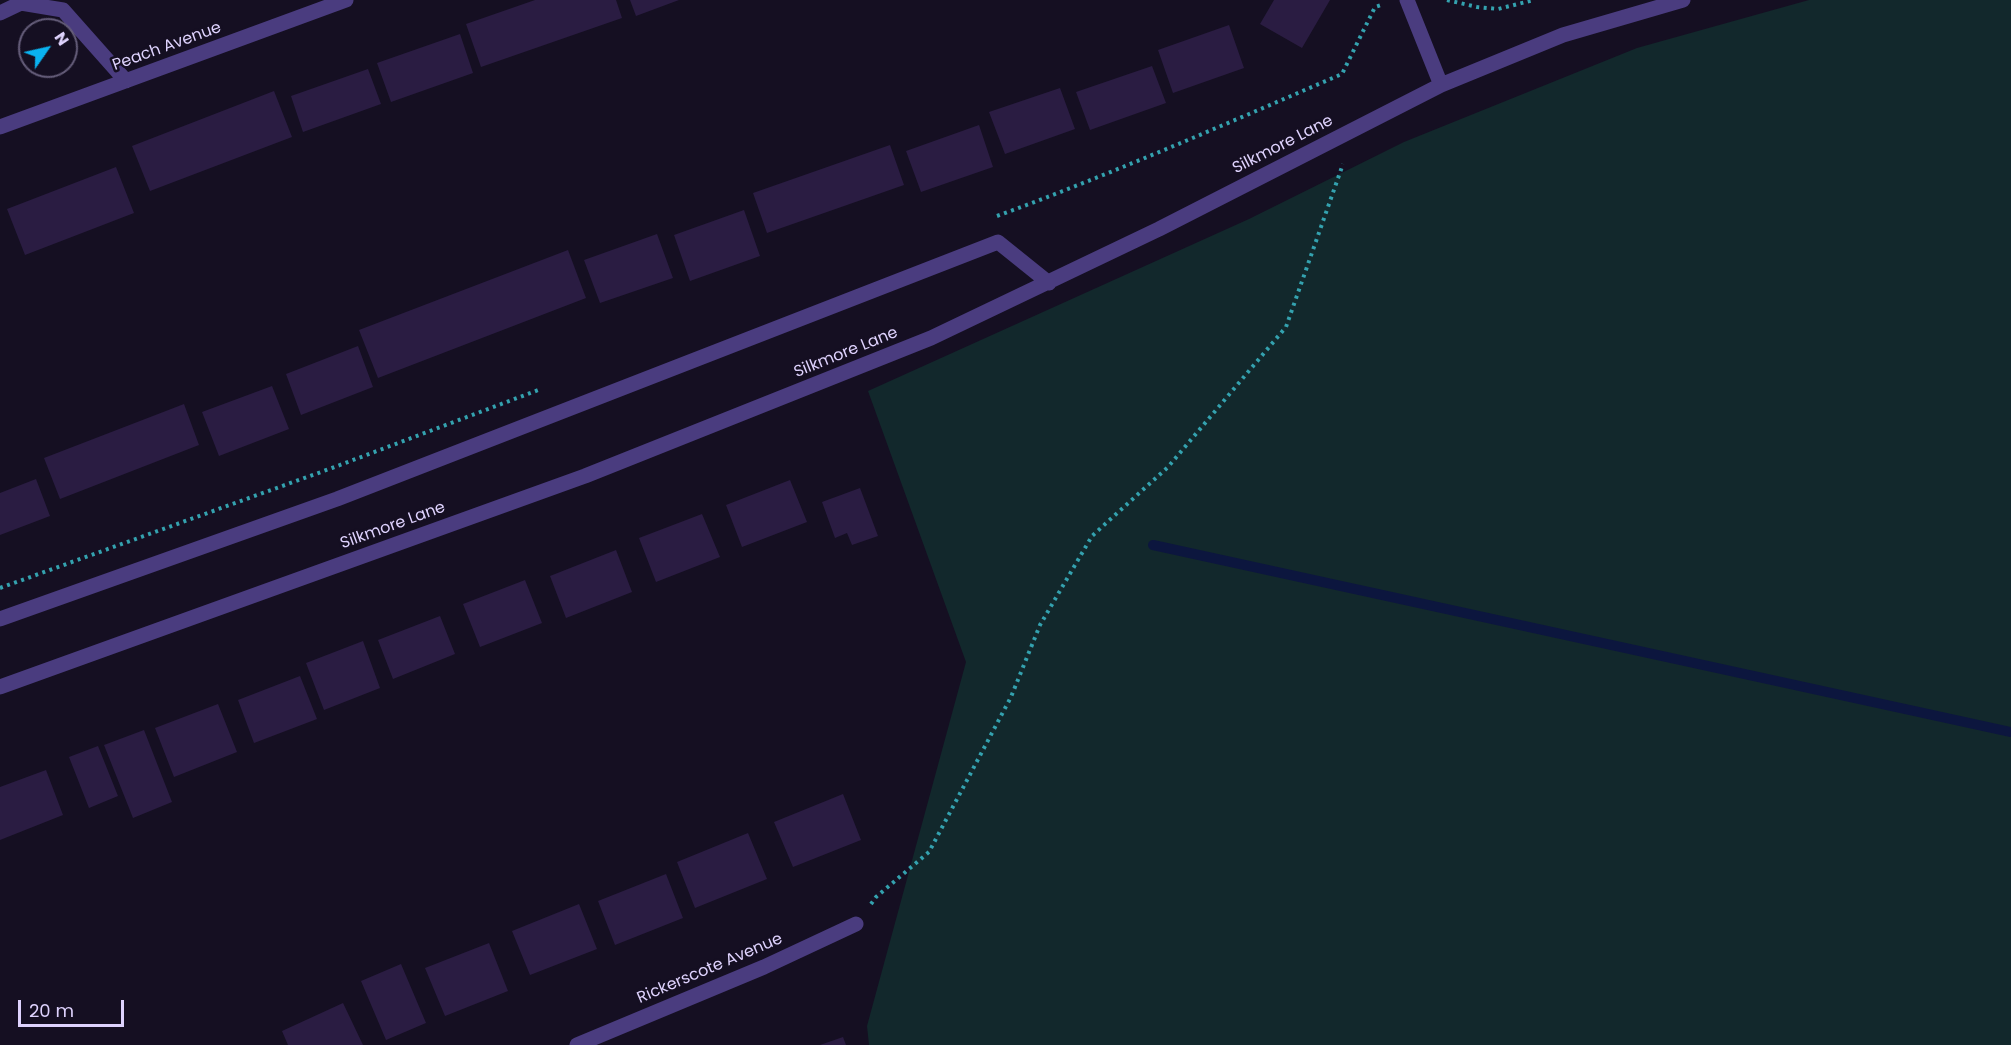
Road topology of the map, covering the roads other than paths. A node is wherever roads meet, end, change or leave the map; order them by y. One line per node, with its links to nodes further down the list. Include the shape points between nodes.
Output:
1 (346, 0): 5 (street, Peach Avenue)
2 (1407, 0): 6 (street)
3 (1675, 1): 6 (street, Silkmore Lane, via 1563,35)
4 (0, 13): 5 (street, via 21,3 63,9)
5 (126, 81): 7 (street, Peach Avenue)
6 (1441, 85): 8 (street, Silkmore Lane)
7 (0, 128)
8 (1049, 283): 9 (street, via 998,242 337,499); 10 (street, Silkmore Lane, via 931,338 585,476)
9 (0, 619)
10 (0, 687)
11 (856, 924): 12 (street, Rickerscote Avenue)
12 (577, 1045)

